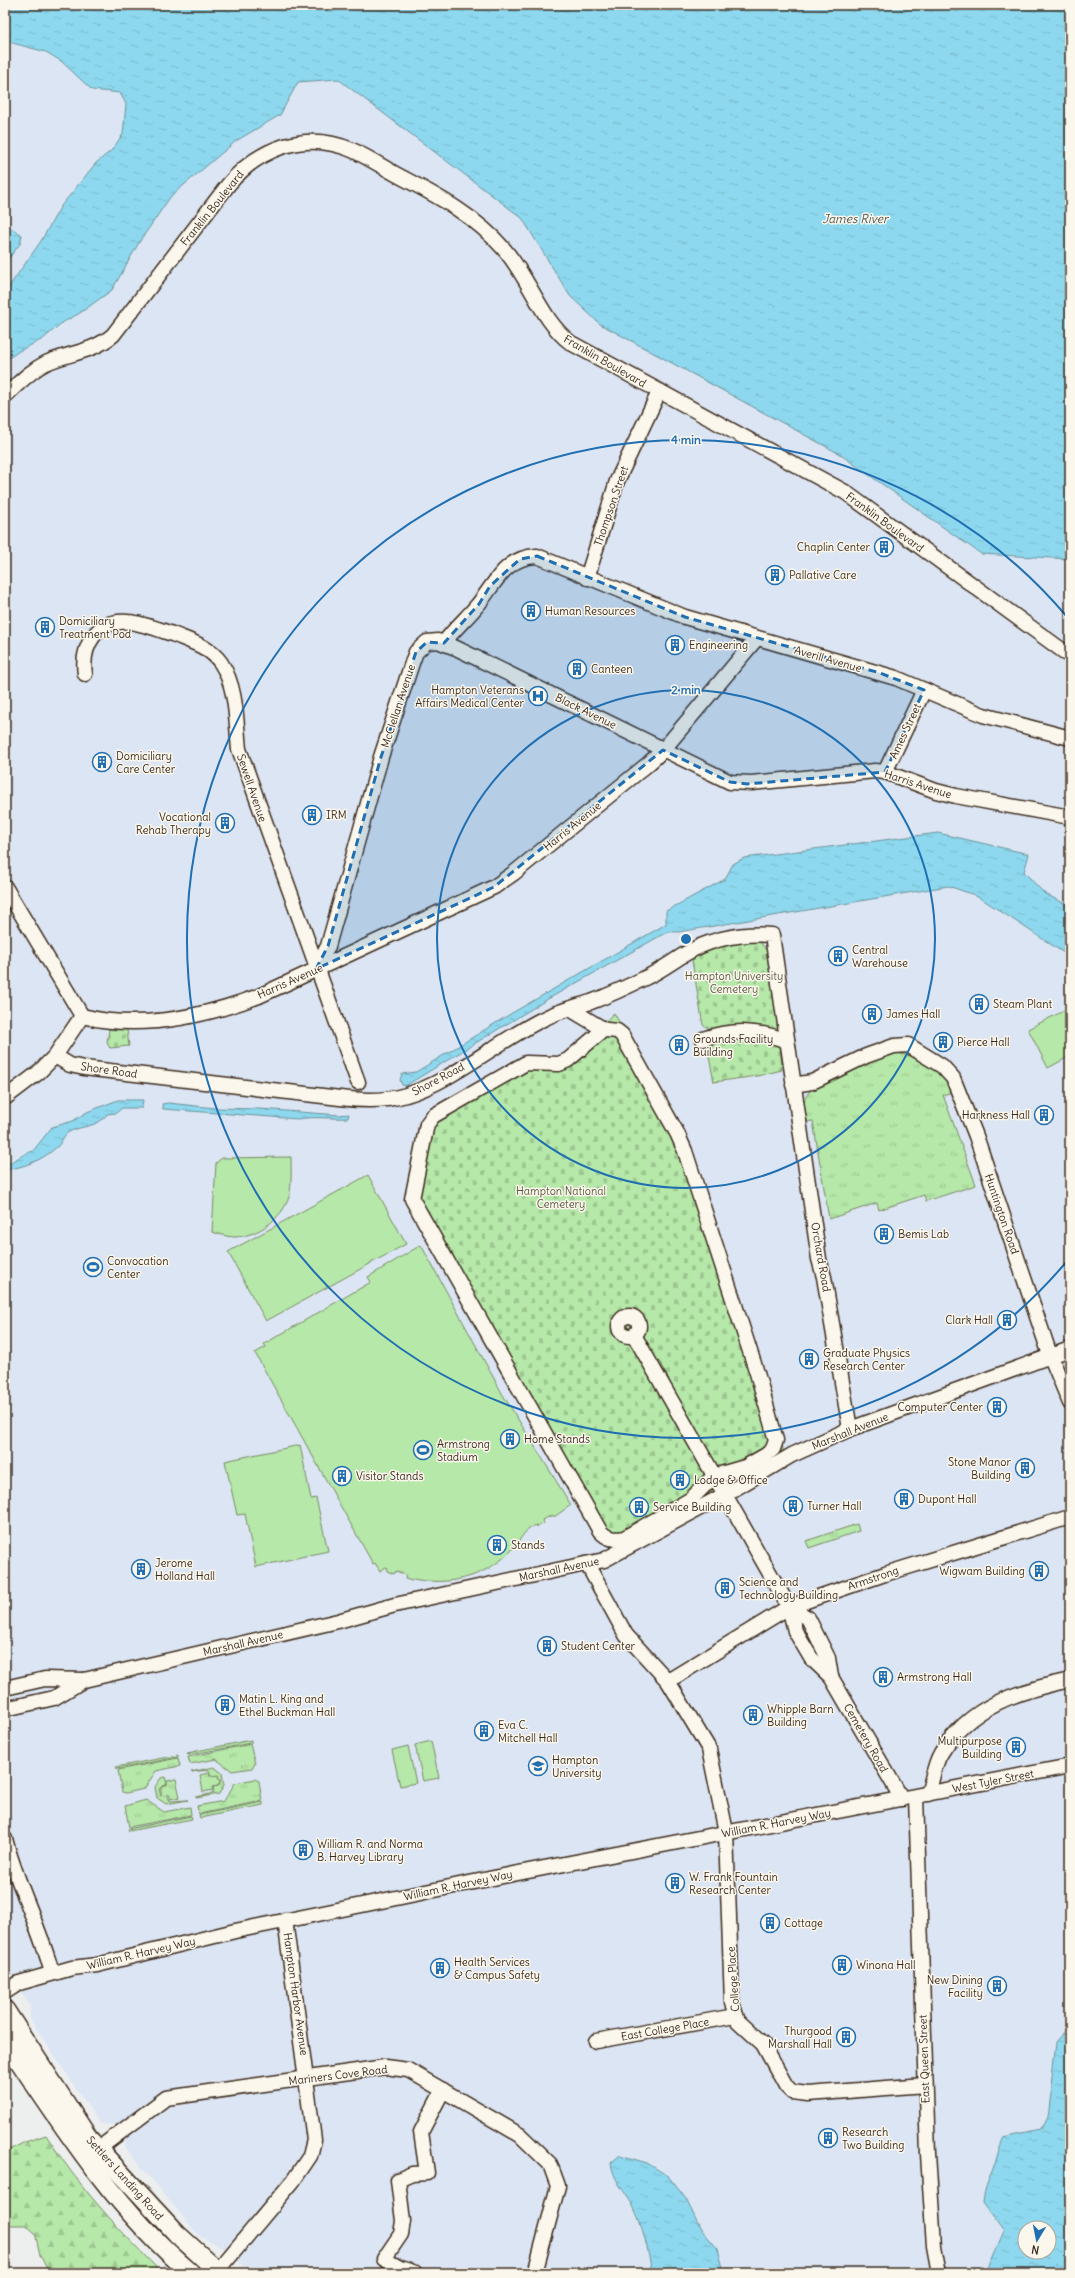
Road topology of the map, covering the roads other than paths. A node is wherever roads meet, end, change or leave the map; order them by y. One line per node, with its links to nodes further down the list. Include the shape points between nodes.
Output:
1 (659, 392): 2 (street, Franklin Boulevard, via 561,336 512,258 493,237 455,206 351,150 332,144 310,142 279,147 263,154 238,174 113,335 97,346 46,363); 3 (street, Thompson Street, via 617,481); 6 (street, Franklin Boulevard, via 845,492)
2 (5, 396)
3 (587, 578): 4 (street, Averill Avenue, via 674,613); 5 (street, via 537,556 520,559 490,586 479,604)
4 (757, 638): 8 (street, Averill Avenue, via 885,675); 10 (street)
5 (444, 643): 10 (street, Black Avenue); 15 (street, McClellan Avenue, via 427,642 416,652 379,764 328,946)
6 (1070, 656)
7 (85, 674): 15 (street, Sewell Avenue, via 83,660 94,634 110,624 127,622 161,630 201,646 221,663 233,696 239,749)
8 (924, 690): 9 (street, Averill Avenue, via 983,715); 11 (street, Ames Street)
9 (1070, 738)
10 (662, 750): 11 (street, Harris Avenue, via 735,783 866,771); 15 (street, Harris Avenue, via 587,814 494,887)
11 (885, 772): 12 (street, Harris Avenue, via 956,796 1038,809)
12 (1070, 817)
13 (5, 888): 17 (street)
14 (772, 935): 16 (street, Shore Road, via 751,934 718,939 629,986); 20 (street, Orchard Road)
15 (316, 969): 17 (street, Harris Avenue, via 232,1006 191,1017 126,1023); 22 (street, Sewell Avenue)
16 (570, 1009): 18 (street); 21 (street, Shore Road, via 543,1018 429,1086 404,1096 378,1100 340,1098 84,1068)
17 (82, 1016): 21 (street)
18 (605, 1030): 30 (street, via 616,1031 622,1035 685,1151 776,1433 773,1449 766,1455 745,1467); 30 (street, via 568,1060 559,1064 526,1063 433,1116 427,1124 412,1199 505,1366 605,1536 624,1538 691,1499)
19 (703, 1039): 20 (street, via 714,1035 747,1032 765,1033)
20 (787, 1041): 23 (street, Orchard Road)
21 (55, 1056): 24 (street)
22 (358, 1082)
23 (793, 1086): 27 (street, Huntington Road, via 812,1082 866,1056 894,1046 908,1045 942,1066 953,1078 976,1136); 29 (street, Orchard Road, via 819,1259)
24 (5, 1098)
25 (634, 1335): 30 (street)
26 (1070, 1349): 27 (street, Marshall Avenue)
27 (1050, 1355): 28 (street, Huntington Road); 29 (street, Marshall Avenue)
28 (1070, 1403)
29 (850, 1428): 31 (street, Marshall Avenue, via 792,1455)
30 (714, 1476): 31 (street)
31 (724, 1494): 33 (street, Marshall Avenue, via 604,1560); 34 (street)
32 (1070, 1517): 34 (street, Armstrong, via 885,1574)
33 (587, 1564): 35 (street, Marshall Avenue, via 395,1605 338,1621); 37 (street, College Place, via 626,1635)
34 (789, 1607): 37 (street, Armstrong); 41 (street, Cemetery Road, via 808,1618 828,1658 831,1677)
35 (84, 1680): 38 (street, Marshall Avenue, via 45,1679); 39 (street, Marshall Avenue, via 54,1698)
36 (1070, 1680): 41 (street, via 1016,1693 977,1715 940,1754)
37 (668, 1681): 42 (street, College Place, via 709,1749)
38 (5, 1688)
39 (5, 1709)
40 (1070, 1766): 41 (street, West Tyler Street)
41 (915, 1797): 42 (street, William R. Harvey Way); 52 (street, East Queen Street)
42 (726, 1832): 44 (street, William R. Harvey Way); 48 (street, College Place, via 732,2003)
43 (5, 1839): 45 (street, via 14,1872 45,1946)
44 (285, 1920): 45 (street, William R. Harvey Way, via 97,1965); 51 (street, Hampton Harbor Avenue)
45 (52, 1973): 46 (street, William R. Harvey Way, via 19,1983)
46 (5, 1992)
47 (5, 2010): 54 (main road, Settlers Landing Road)
48 (735, 2016): 50 (street, East College Place); 52 (street, College Place, via 741,2025 760,2040 781,2080 792,2092 808,2094)
49 (5, 2040): 56 (main road, Settlers Landing Road, via 106,2185 141,2225)
50 (596, 2041)
51 (307, 2078): 53 (street, Mariners Cove Road, via 385,2067 408,2070); 54 (street, Mariners Cove Road, via 166,2098); 55 (street, Hampton Harbor Avenue, via 314,2140 310,2156 293,2181)
52 (925, 2085): 59 (street, East Queen Street, via 934,2246)
53 (443, 2090): 57 (street, via 421,2132 427,2173 412,2174 398,2180 403,2221 401,2234 384,2259); 58 (street, Mariners Cove Road, via 520,2135 550,2164 558,2186)
54 (98, 2149): 55 (main road, Settlers Landing Road, via 177,2234)
55 (218, 2272)
56 (191, 2273)
57 (416, 2273)
58 (535, 2273)
59 (938, 2273)

